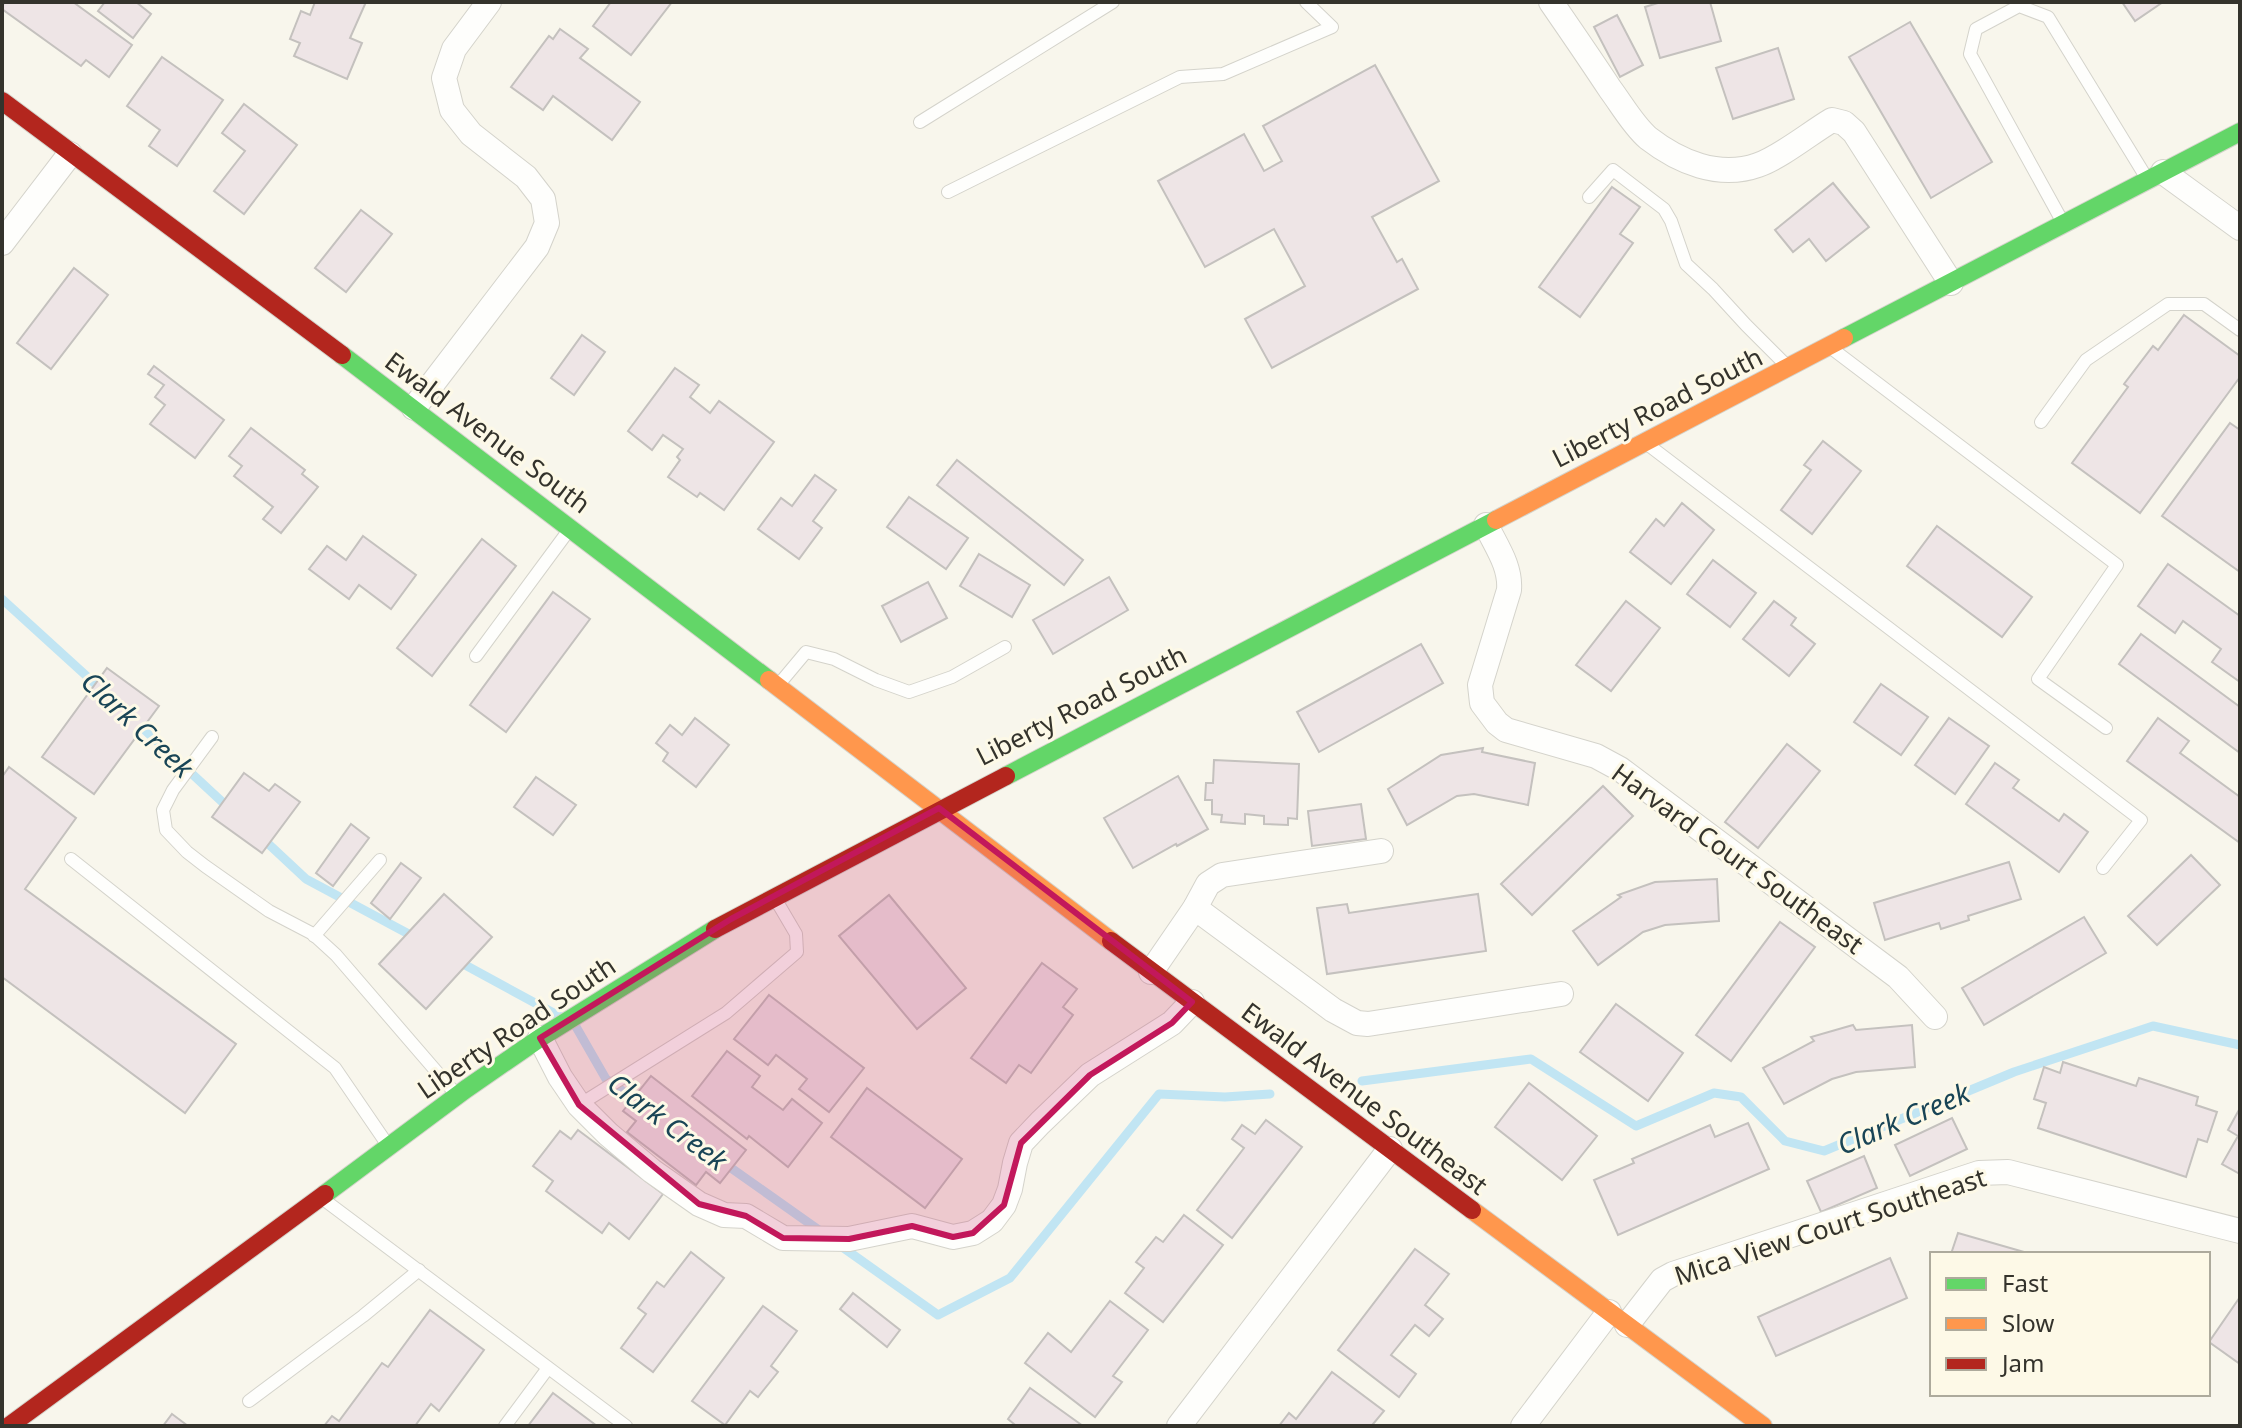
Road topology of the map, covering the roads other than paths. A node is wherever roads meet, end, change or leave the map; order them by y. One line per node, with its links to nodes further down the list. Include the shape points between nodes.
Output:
1 (489, 2): 19 (street, via 454,49 444,78 452,110 471,134 526,177 543,199 547,223 537,247)
2 (1113, 2): 6 (lane)
3 (1306, 2): 10 (lane, via 1332,27 1223,74 1180,77)
4 (1551, 2): 15 (street, via 1647,137 1696,165 1718,170 1759,165 1832,120 1844,123)
5 (2, 101): 8 (main road, Ewald Avenue South)
6 (920, 122)
7 (2240, 132): 9 (main road, Liberty Road South)
8 (70, 154): 14 (street); 19 (main road, Ewald Avenue South)
9 (2155, 176): 12 (main road, Liberty Road South); 12 (lane, via 2048,17 2019,6 1976,29 1970,54); 13 (street)
10 (948, 192)
11 (1589, 197): 18 (lane, via 1613,170 1664,209 1686,264)
12 (2064, 224): 15 (main road, Liberty Road South)
13 (2240, 228)
14 (2, 243)
15 (1951, 283): 17 (main road, Liberty Road South)
16 (2240, 330): 20 (lane, via 2204,304 2168,304 2086,360)
17 (1829, 347): 18 (main road, Liberty Road South); 27 (lane, via 2117,565 2038,679)
18 (1789, 368): 21 (main road, Liberty Road South)
19 (414, 408): 23 (main road, Ewald Avenue South)
20 (2041, 422)
21 (1645, 442): 22 (main road, Liberty Road South); 33 (lane, via 2141,820)
22 (1486, 525): 29 (main road, Liberty Road South); 40 (street, Harvard Court Southeast, via 1510,578 1480,685 1482,703 1497,723 1620,769 1898,977)
23 (571, 527): 25 (lane); 26 (main road, Ewald Avenue South)
24 (1005, 647): 26 (lane, via 952,677 909,692 806,652)
25 (476, 656)
26 (777, 685): 29 (main road, Ewald Avenue South)
27 (2106, 728)
28 (212, 737): 36 (lane, via 163,810 166,830 243,893)
29 (939, 808): 34 (main road, Liberty Road South); 37 (main road, Ewald Avenue Southeast)
30 (1381, 851): 35 (street, via 1222,875 1208,884)
31 (71, 859): 44 (lane, via 335,1068)
32 (380, 860): 36 (lane)
33 (2103, 868)
34 (774, 896): 41 (main road, Liberty Road South); 43 (lane, via 796,934 797,952 726,1013)
35 (1195, 908): 37 (street); 38 (street, via 1357,1023)
36 (314, 936): 42 (lane)
37 (1151, 972): 39 (main road, Ewald Avenue Southeast)
38 (1561, 994)
39 (1192, 1002): 43 (street, via 1172,1023 1090,1075 1021,1143 1010,1189 992,1221 953,1237 912,1226 849,1239 783,1238 746,1216 724,1215 699,1204 652,1171); 45 (main road, Ewald Avenue Southeast)
40 (1935, 1017)
41 (540, 1038): 42 (main road, Liberty Road South); 43 (street)
42 (457, 1096): 44 (main road, Liberty Road South)
43 (579, 1105)
44 (389, 1146): 46 (main road, Liberty Road South)
45 (1390, 1149): 49 (main road, Ewald Avenue Southeast); 55 (street)
46 (321, 1197): 48 (lane); 52 (main road, Liberty Road South)
47 (2240, 1231): 49 (street, Mica View Court Southeast, via 2008,1172 1979,1173 1673,1274)
48 (419, 1270): 50 (lane); 51 (lane)
49 (1618, 1318): 56 (street, Mica View Court Southeast); 57 (main road, Ewald Avenue Southeast)
50 (548, 1368): 53 (lane); 54 (lane)
51 (249, 1401)
52 (9, 1426)
53 (505, 1426)
54 (626, 1426)
55 (1179, 1426)
56 (1523, 1426)
57 (1763, 1426)

